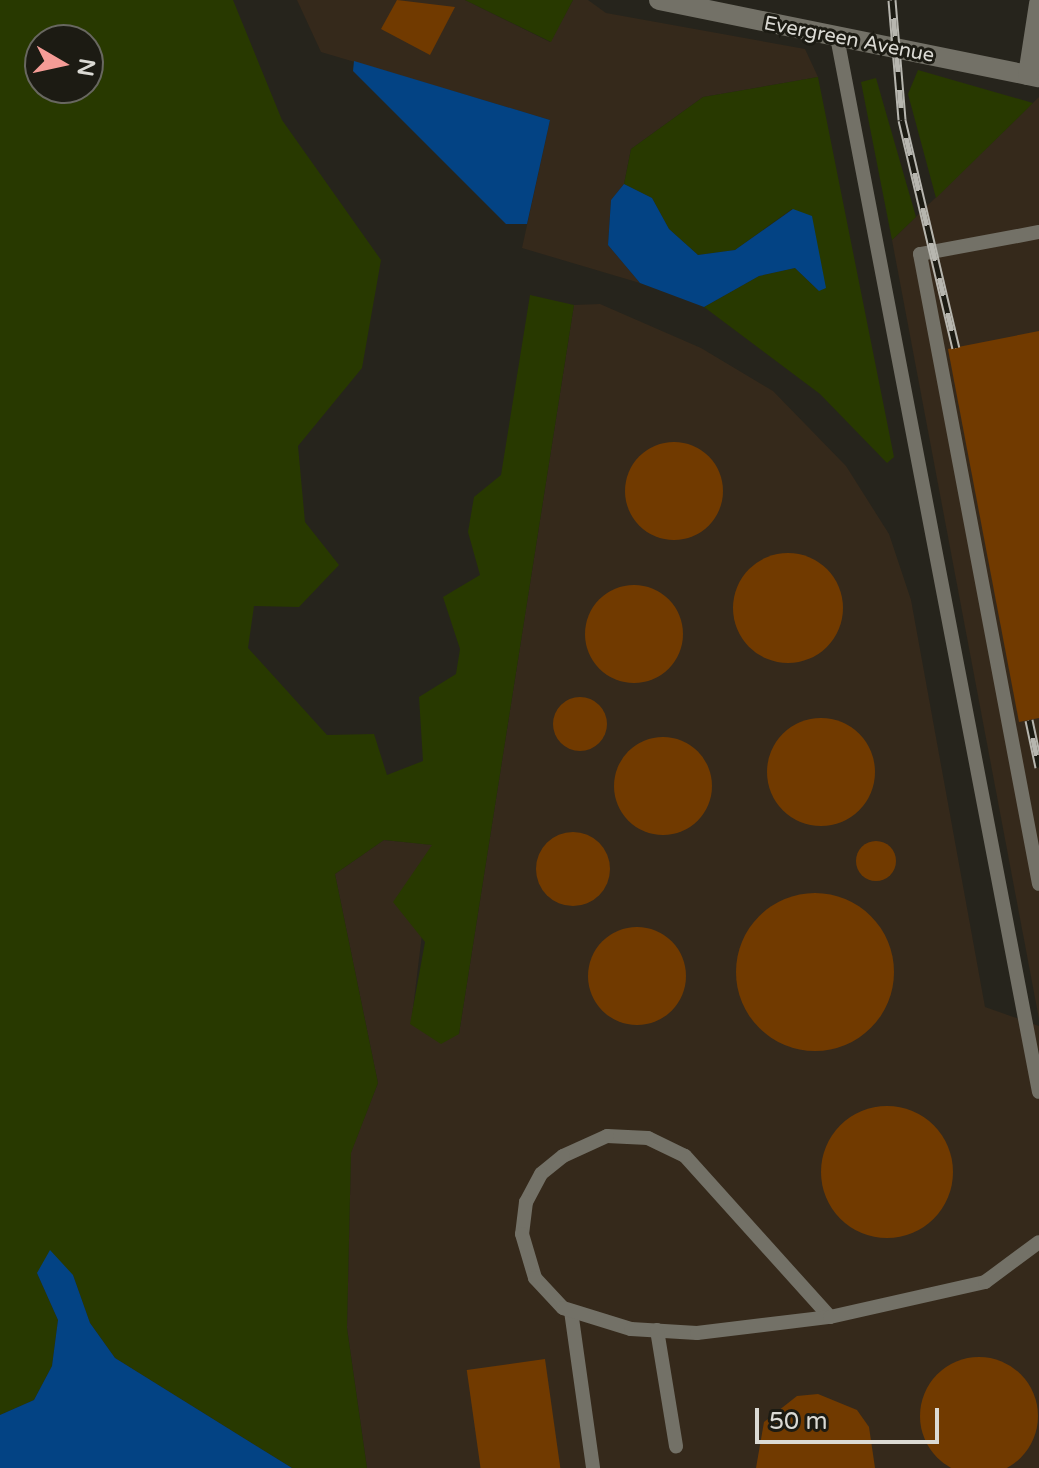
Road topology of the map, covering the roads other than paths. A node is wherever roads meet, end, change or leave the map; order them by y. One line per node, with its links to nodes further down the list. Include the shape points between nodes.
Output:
1 (659, 0): 3 (street, Evergreen Avenue)
2 (1039, 4): 4 (street)
3 (837, 37): 4 (street, Evergreen Avenue); 7 (lane)
4 (1034, 76)
5 (1039, 232): 6 (lane, via 920,254)
6 (1039, 884)
7 (1039, 1092)
8 (1037, 1250): 10 (lane, via 985,1282)
9 (571, 1311): 10 (lane, via 535,1278 522,1234 526,1202 541,1174 563,1156 607,1136 648,1138 685,1156); 11 (lane); 13 (lane)
10 (830, 1317): 11 (lane)
11 (657, 1330): 12 (lane)
12 (676, 1446)
13 (593, 1468)

